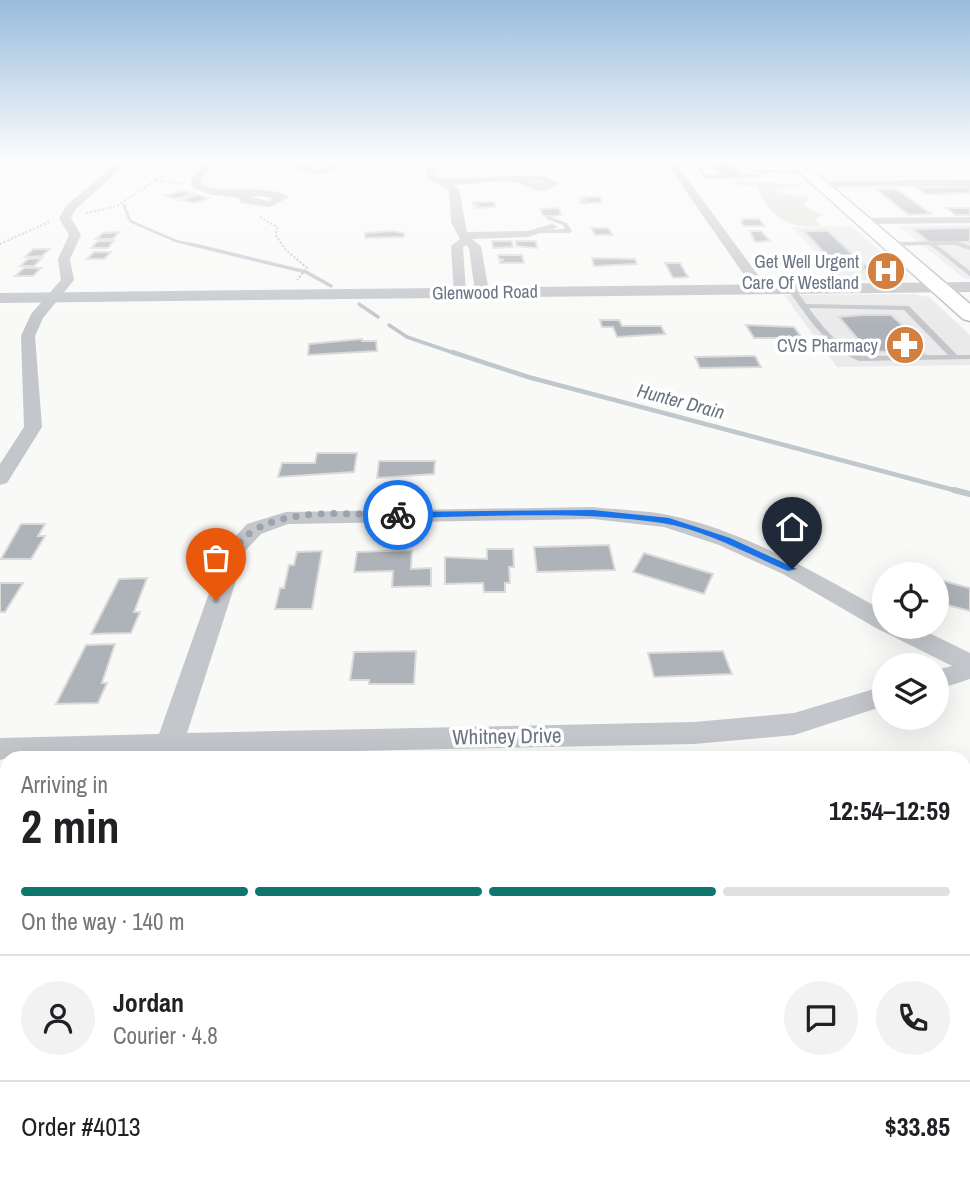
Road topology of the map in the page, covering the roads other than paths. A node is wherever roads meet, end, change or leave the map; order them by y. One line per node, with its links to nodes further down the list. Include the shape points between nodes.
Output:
1 (66, 216): 23 (street, via 74,241 64,260 68,280)
2 (456, 216): 9 (street)
3 (709, 216): 18 (street)
4 (856, 216): 6 (main road)
5 (970, 220): 6 (street)
6 (861, 221): 10 (main road)
7 (550, 222): 8 (street); 8 (lane, via 565,224 569,231)
8 (533, 232): 9 (street)
9 (464, 239): 13 (street, via 457,246); 14 (street, via 475,246)
10 (888, 244): 11 (lane); 17 (main road)
11 (932, 244): 12 (lane, via 956,243); 15 (lane)
12 (970, 248)
13 (458, 263): 14 (street); 20 (street)
14 (478, 263): 21 (street)
15 (970, 274)
16 (970, 287): 17 (street, Glenwood Road)
17 (938, 288): 19 (street, Glenwood Road); 25 (main road)
18 (761, 289): 19 (street, Glenwood Road); 21 (street, Glenwood Road)
19 (791, 289): 24 (lane)
20 (459, 292): 21 (street, Glenwood Road); 23 (street, Glenwood Road)
21 (482, 292)
22 (0, 298): 23 (street, Glenwood Road)
23 (53, 298): 28 (street, via 28,335 33,427)
24 (804, 306): 27 (lane, via 906,308); 27 (lane, via 847,355 862,359)
25 (970, 315)
26 (970, 357): 27 (lane)
27 (956, 358)
28 (0, 479)
29 (872, 615): 35 (street, via 792,569 726,540 666,521 593,513 286,518 254,529 236,548)
30 (919, 639): 31 (street)
31 (970, 664)
32 (970, 670): 33 (street)
33 (949, 676)
34 (872, 700): 35 (street, Whitney Drive, via 794,723 694,733)
35 (170, 743): 36 (street, Whitney Drive)
36 (0, 749)

